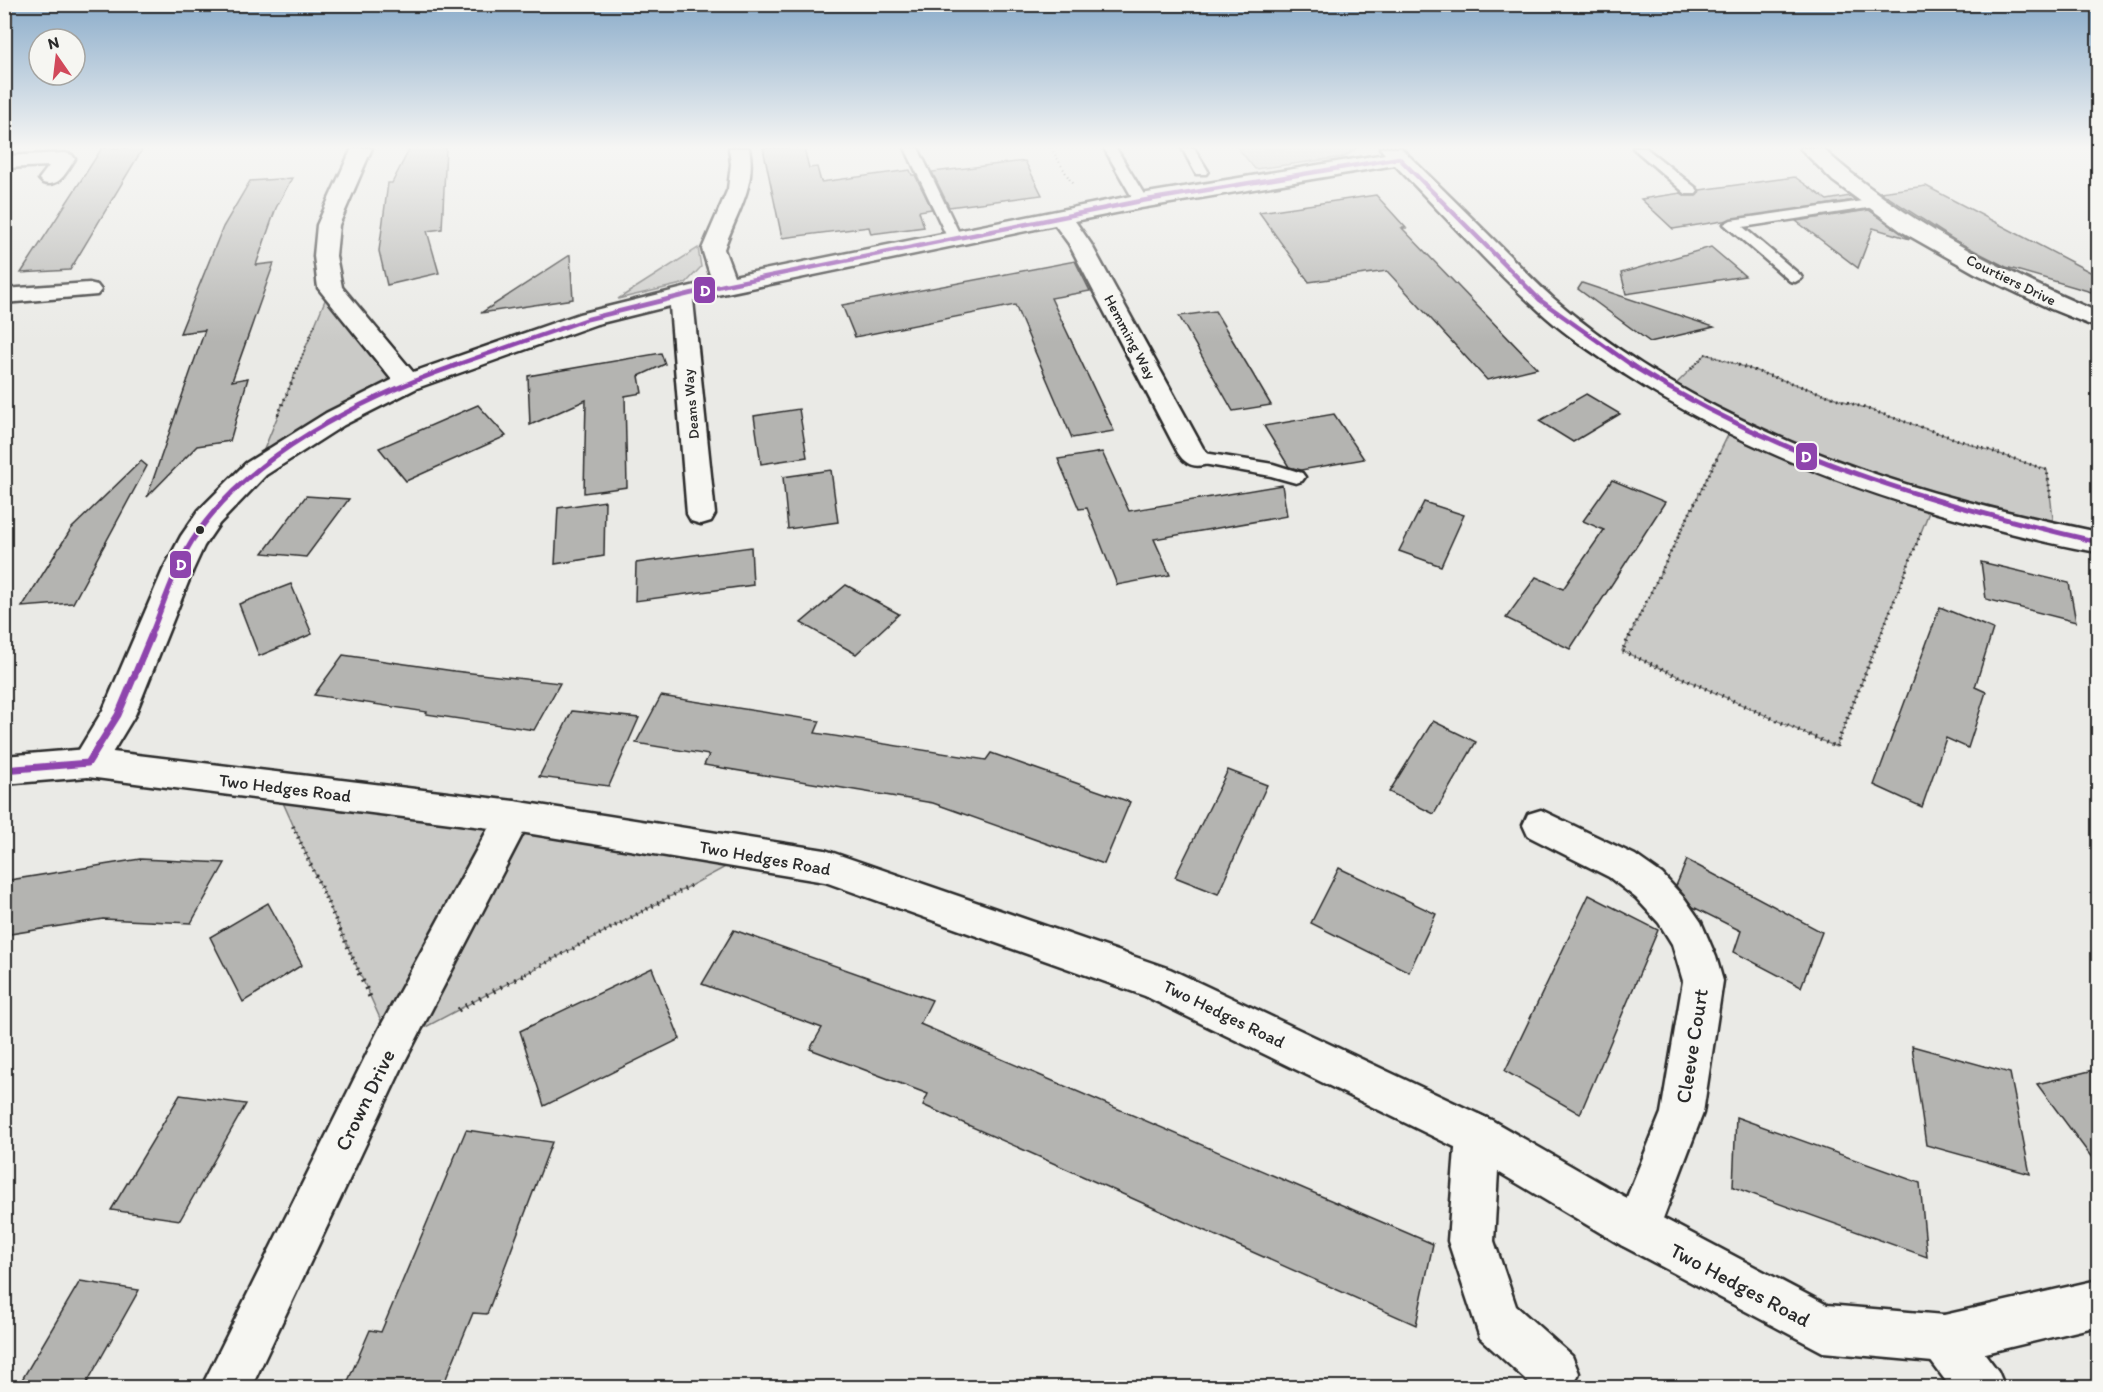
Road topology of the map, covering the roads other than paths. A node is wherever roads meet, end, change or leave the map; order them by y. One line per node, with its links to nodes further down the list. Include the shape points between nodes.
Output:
1 (333, 213): 16 (street, via 325,256 330,288)
2 (729, 213): 11 (street, via 713,249)
3 (942, 213): 9 (lane)
4 (1084, 213): 8 (street)
5 (1454, 213): 20 (street, via 1544,303 1599,347 1733,425 1820,463 1933,502)
6 (1807, 213): 10 (lane, via 1731,224)
7 (1892, 213): 15 (street, Courtiers Drive, via 1993,273)
8 (1061, 217): 9 (street); 17 (street, Hemming Way, via 1080,244)
9 (955, 239): 11 (street)
10 (1795, 278)
11 (725, 285): 13 (street)
12 (89, 290): 14 (street)
13 (681, 295): 16 (street, via 588,319); 19 (street, Deans Way)
14 (4, 296)
15 (2098, 321)
16 (408, 382): 21 (street, via 335,419 256,469 216,509 191,543 118,715)
17 (1198, 458): 18 (lane)
18 (1296, 477)
19 (701, 514)
20 (2098, 542)
21 (88, 763): 22 (street, Two Hedges Road); 23 (street, Two Hedges Road)
22 (4, 770)
23 (514, 816): 25 (street, Two Hedges Road, via 825,866 1156,982); 30 (street, Crown Drive, via 392,1045)
24 (1541, 825): 26 (street, Cleeve Court, via 1622,866 1649,886 1687,933 1703,981 1682,1113)
25 (1478, 1136): 26 (street, Two Hedges Road); 29 (street, via 1471,1241 1497,1321)
26 (1637, 1229): 28 (street, Two Hedges Road, via 1823,1329)
27 (2098, 1303): 28 (street, Two Hedges Road)
28 (1944, 1339): 31 (street)
29 (1555, 1373)
30 (225, 1388)
31 (1981, 1388)

